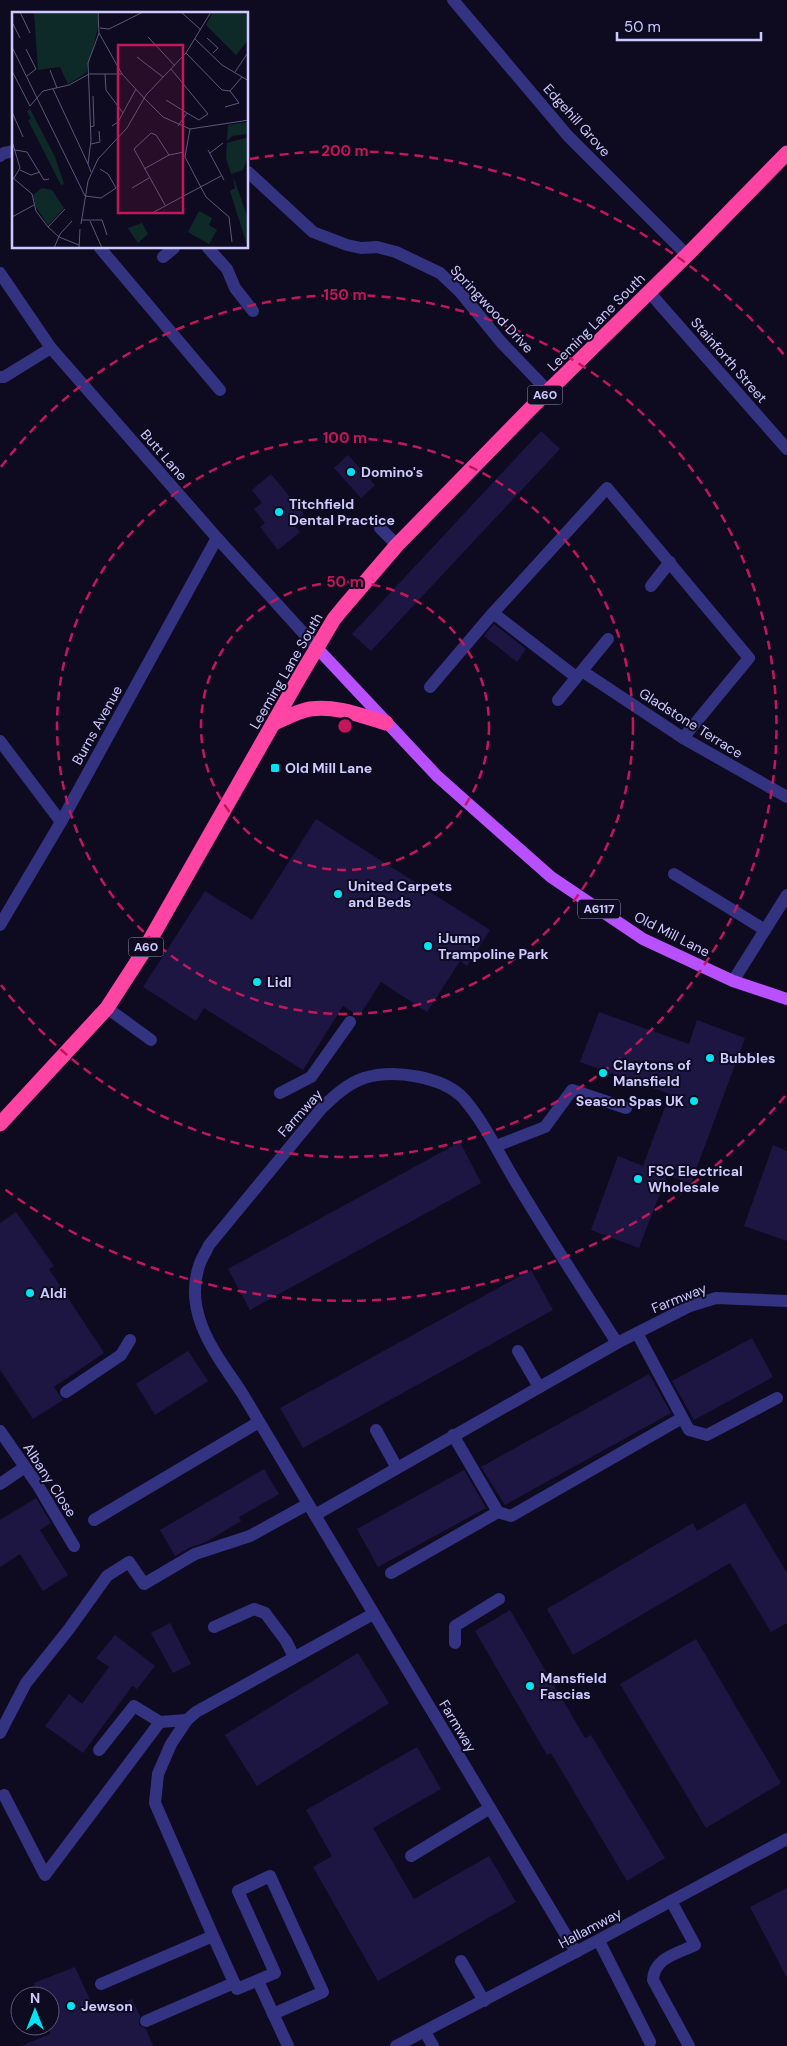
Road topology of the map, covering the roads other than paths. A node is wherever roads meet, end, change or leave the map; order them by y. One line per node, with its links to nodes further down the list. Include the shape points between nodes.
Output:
1 (453, 0): 9 (street, Edgehill Grove, via 568,136)
2 (12, 151): 4 (street)
3 (787, 153): 9 (highway, Leeming Lane South / A60)
4 (0, 156)
5 (249, 177): 17 (street, Springwood Drive, via 313,232 347,245 396,252 440,273)
6 (101, 249): 16 (street)
7 (173, 249): 10 (street)
8 (209, 249): 13 (street, via 227,269 234,288)
9 (687, 255): 12 (highway, Leeming Lane South / A60)
10 (163, 258)
11 (0, 273): 14 (street, Butt Lane)
12 (649, 292): 17 (highway, Leeming Lane South / A60); 18 (street, Stainforth Street)
13 (253, 311)
14 (51, 348): 15 (street); 20 (street, Butt Lane)
15 (0, 376)
16 (220, 390)
17 (549, 392): 21 (highway, Leeming Lane South / A60)
18 (787, 449)
19 (380, 528): 21 (street)
20 (217, 538): 26 (street, Butt Lane); 35 (street, Burns Avenue)
21 (397, 544): 26 (highway, Leeming Lane South / A60, via 334,619)
22 (670, 562): 23 (street); 24 (street, via 606,488); 32 (street, via 749,658)
23 (651, 586)
24 (493, 613): 27 (street, Gladstone Terrace); 28 (street)
25 (608, 639): 27 (street)
26 (317, 648): 30 (highway, Leeming Lane South / A60); 31 (main road, Old Mill Lane / A6117)
27 (579, 674): 29 (street); 32 (street, Gladstone Terrace)
28 (430, 687)
29 (558, 700)
30 (274, 723): 31 (highway, via 300,712 322,708); 42 (highway, Leeming Lane South / A60, via 142,954)
31 (386, 723): 40 (main road, Old Mill Lane / A6117, via 437,776 552,877 643,939)
32 (683, 738): 34 (street, Gladstone Terrace)
33 (0, 741): 35 (street)
34 (787, 797)
35 (61, 822): 38 (street, Burns Avenue)
36 (674, 874): 39 (street)
37 (787, 895): 39 (street)
38 (0, 925)
39 (765, 930): 40 (street)
40 (734, 981): 41 (main road, Old Mill Lane / A6117)
41 (787, 999)
42 (107, 1008): 44 (street); 47 (highway, Leeming Lane South / A60)
43 (350, 1022): 45 (street, via 312,1077)
44 (151, 1040)
45 (280, 1093)
46 (626, 1108): 48 (street, via 572,1090 545,1127)
47 (0, 1124)
48 (496, 1146): 52 (street, Farmway, via 519,1189); 58 (street, Farmway, via 463,1098 420,1076 395,1074 364,1078 340,1091 321,1109 209,1245 199,1266 195,1286 202,1330)
49 (787, 1301): 50 (street, Farmway, via 716,1298 690,1306)
50 (637, 1333): 52 (street, Farmway); 57 (street)
51 (130, 1340): 55 (street, via 121,1355)
52 (617, 1343): 54 (street, Farmway)
53 (518, 1351): 54 (street)
54 (539, 1387): 61 (street, Farmway)
55 (66, 1392)
56 (777, 1398): 57 (street, via 707,1435 689,1430)
57 (682, 1418): 66 (street, via 510,1516)
58 (259, 1422): 65 (street, Farmway); 68 (street)
59 (376, 1430): 63 (street)
60 (0, 1431): 62 (street, Albany Close)
61 (453, 1435): 63 (street, Farmway); 66 (street)
62 (25, 1467): 64 (street); 69 (street, Albany Close)
63 (397, 1468): 67 (street, Farmway)
64 (0, 1484)
65 (308, 1504): 67 (street, Farmway); 78 (street, via 250,1536 195,1554 144,1584 128,1562 107,1576 26,1683)
66 (498, 1512): 70 (street)
67 (315, 1515): 72 (street, Farmway)
68 (94, 1520)
69 (74, 1546)
70 (392, 1573)
71 (499, 1599): 74 (street, via 455,1626)
72 (373, 1614): 75 (street); 81 (street, Farmway)
73 (214, 1627): 75 (street, via 254,1609 265,1613)
74 (455, 1643)
75 (294, 1657): 76 (street)
76 (187, 1720): 77 (street); 85 (street, via 171,1744 158,1774 155,1803)
77 (160, 1722): 79 (street, via 134,1706); 80 (street, via 45,1875)
78 (0, 1733)
79 (99, 1750)
80 (4, 1795)
81 (490, 1808): 83 (street); 87 (street, Farmway)
82 (787, 1839): 84 (street, Hallamway)
83 (411, 1856)
84 (670, 1901): 86 (street, Hallamway); 100 (street, via 695,1945 660,1962 653,1969 653,1980)
85 (213, 1936): 90 (street); 91 (street)
86 (599, 1941): 87 (street, Hallamway); 96 (street)
87 (576, 1952): 92 (street, Hallamway)
88 (461, 1961): 92 (street)
89 (258, 1981): 90 (street, via 237,1989); 93 (street); 93 (street, via 275,1973 238,1891 270,1876 323,1992)
90 (234, 1983): 94 (street)
91 (101, 1984)
92 (484, 2001): 95 (street, Hallamway)
93 (273, 2014): 98 (street)
94 (146, 2021)
95 (425, 2032): 97 (street, Hallamway); 99 (street)
96 (650, 2042)
97 (402, 2043)
98 (288, 2046)
99 (434, 2046)
100 (689, 2046)

